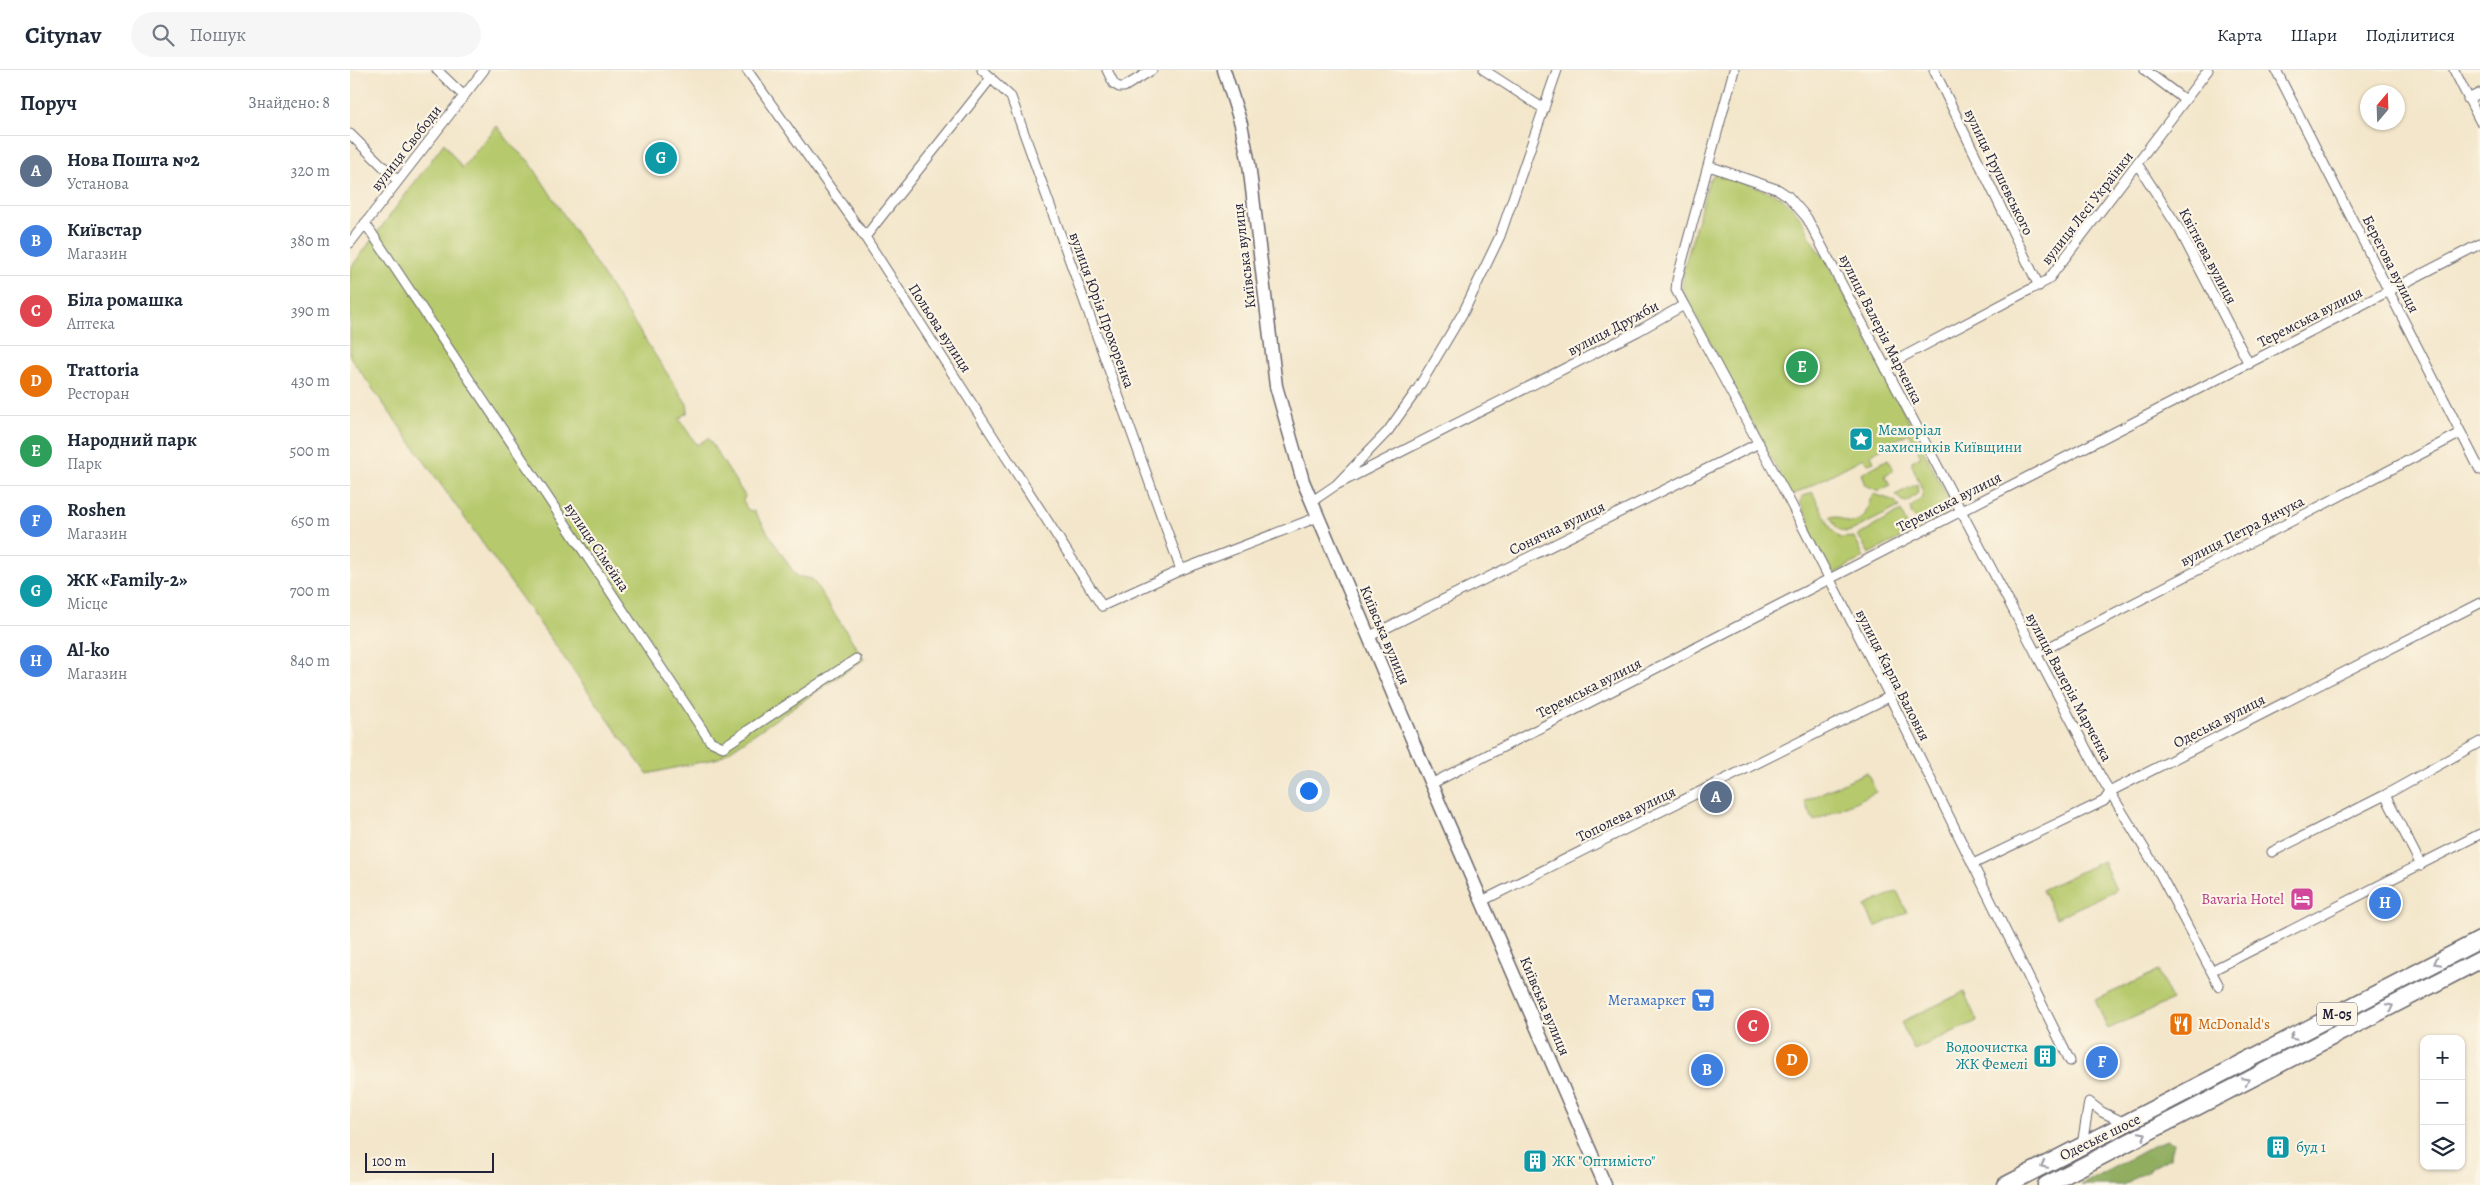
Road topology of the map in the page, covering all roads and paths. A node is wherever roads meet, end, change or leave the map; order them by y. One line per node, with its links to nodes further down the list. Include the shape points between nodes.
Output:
1 (437, 70): 18 (street)
2 (484, 70): 18 (street, вулиця Свободи)
3 (747, 70): 28 (street, Польова вулиця)
4 (982, 70): 16 (street, вулиця Юрія Прохоренка)
5 (1107, 70): 6 (street, via 1114,84 1124,87)
6 (1152, 70)
7 (1224, 70): 40 (street, Київська вулиця, via 1241,124 1249,164 1276,386)
8 (1484, 70): 21 (street)
9 (1557, 70): 21 (street)
10 (1734, 70): 25 (street)
11 (1934, 70): 31 (street, вулиця Грушевського)
12 (2145, 70): 20 (street)
13 (2208, 70): 20 (street, вулиця Лесі Українки)
14 (2276, 70): 32 (street, Берегова вулиця)
15 (2454, 70): 19 (street)
16 (992, 78): 28 (street); 43 (street, вулиця Юрія Прохоренка, via 1011,97)
17 (2480, 94): 19 (street)
18 (464, 96): 26 (street, вулиця Свободи)
19 (2468, 99): 22 (street)
20 (2185, 100): 24 (street, вулиця Лесі Українки)
21 (1544, 109): 39 (street, via 1500,236 1464,310 1422,382 1388,431)
22 (2480, 121)
23 (350, 134): 26 (street)
24 (2138, 165): 31 (street, вулиця Лесі Українки, via 2054,273); 34 (street, Квітнева вулиця, via 2179,229)
25 (1709, 166): 33 (street, via 1676,290); 35 (street, вулиця Валерія Марченка, via 1779,190 1798,206 1828,255)
26 (398, 181): 27 (street, вулиця Свободи)
27 (365, 223): 29 (street, вулиця Свободи); 48 (street, вулиця Сімейна, via 710,741 723,747)
28 (865, 238): 43 (street, Польова вулиця, via 1102,606)
29 (350, 243)
30 (2480, 244): 32 (street, Теремська вулиця)
31 (2039, 286): 35 (street, вулиця Лесі Українки)
32 (2390, 292): 34 (street, Теремська вулиця); 36 (street, Берегова вулиця)
33 (1684, 305): 37 (street, вулиця Карпа Валовня); 39 (street, вулиця Дружби)
34 (2249, 364): 41 (street, Теремська вулиця)
35 (1886, 368): 41 (street, вулиця Валерія Марченка)
36 (2461, 433): 38 (street, Берегова вулиця); 47 (street, вулиця Петра Янчука)
37 (1758, 443): 44 (street, вулиця Карпа Валовня); 46 (street, Сонячна вулиця)
38 (2480, 470)
39 (1336, 485): 40 (street)
40 (1311, 502): 42 (street, Київська вулиця)
41 (1960, 512): 44 (street, Теремська вулиця); 47 (street, вулиця Валерія Марченка)
42 (1318, 517): 43 (street); 46 (street, Київська вулиця)
43 (1181, 570)
44 (1829, 580): 49 (street, вулиця Карпа Валовня); 51 (street, Теремська вулиця)
45 (2480, 603): 52 (street, Одеська вулиця)
46 (1368, 637): 51 (street, Київська вулиця)
47 (2036, 654): 52 (street, вулиця Валерія Марченка)
48 (856, 659)
49 (1889, 697): 56 (street, вулиця Карпа Валовня); 58 (street, Тополева вулиця)
50 (2480, 742): 53 (street)
51 (1431, 784): 58 (street, Київська вулиця)
52 (2111, 791): 56 (street, Одеська вулиця, via 2104,801); 61 (street, вулиця Валерія Марченка)
53 (2385, 795): 55 (street); 57 (street)
54 (2480, 834): 57 (street)
55 (2272, 852)
56 (1973, 864): 63 (street, вулиця Карпа Валовня)
57 (2421, 865): 61 (street)
58 (1482, 901): 66 (street, Київська вулиця)
59 (2480, 940): 64 (highway, Одеське шосе / М-05, one-way to 64)
60 (2480, 960): 68 (highway, Одеське шосе / М-05, one-way to 60)
61 (2211, 971): 62 (street, вулиця Валерія Марченка)
62 (2219, 986)
63 (2070, 1061)
64 (2127, 1124): 65 (highway, Одеське шосе / М-05); 65 (street, via 2089,1102)
65 (2082, 1146): 67 (highway, Одеське шосе / М-05, one-way to 67)
66 (1605, 1185)
67 (2006, 1185)
68 (2046, 1185)

